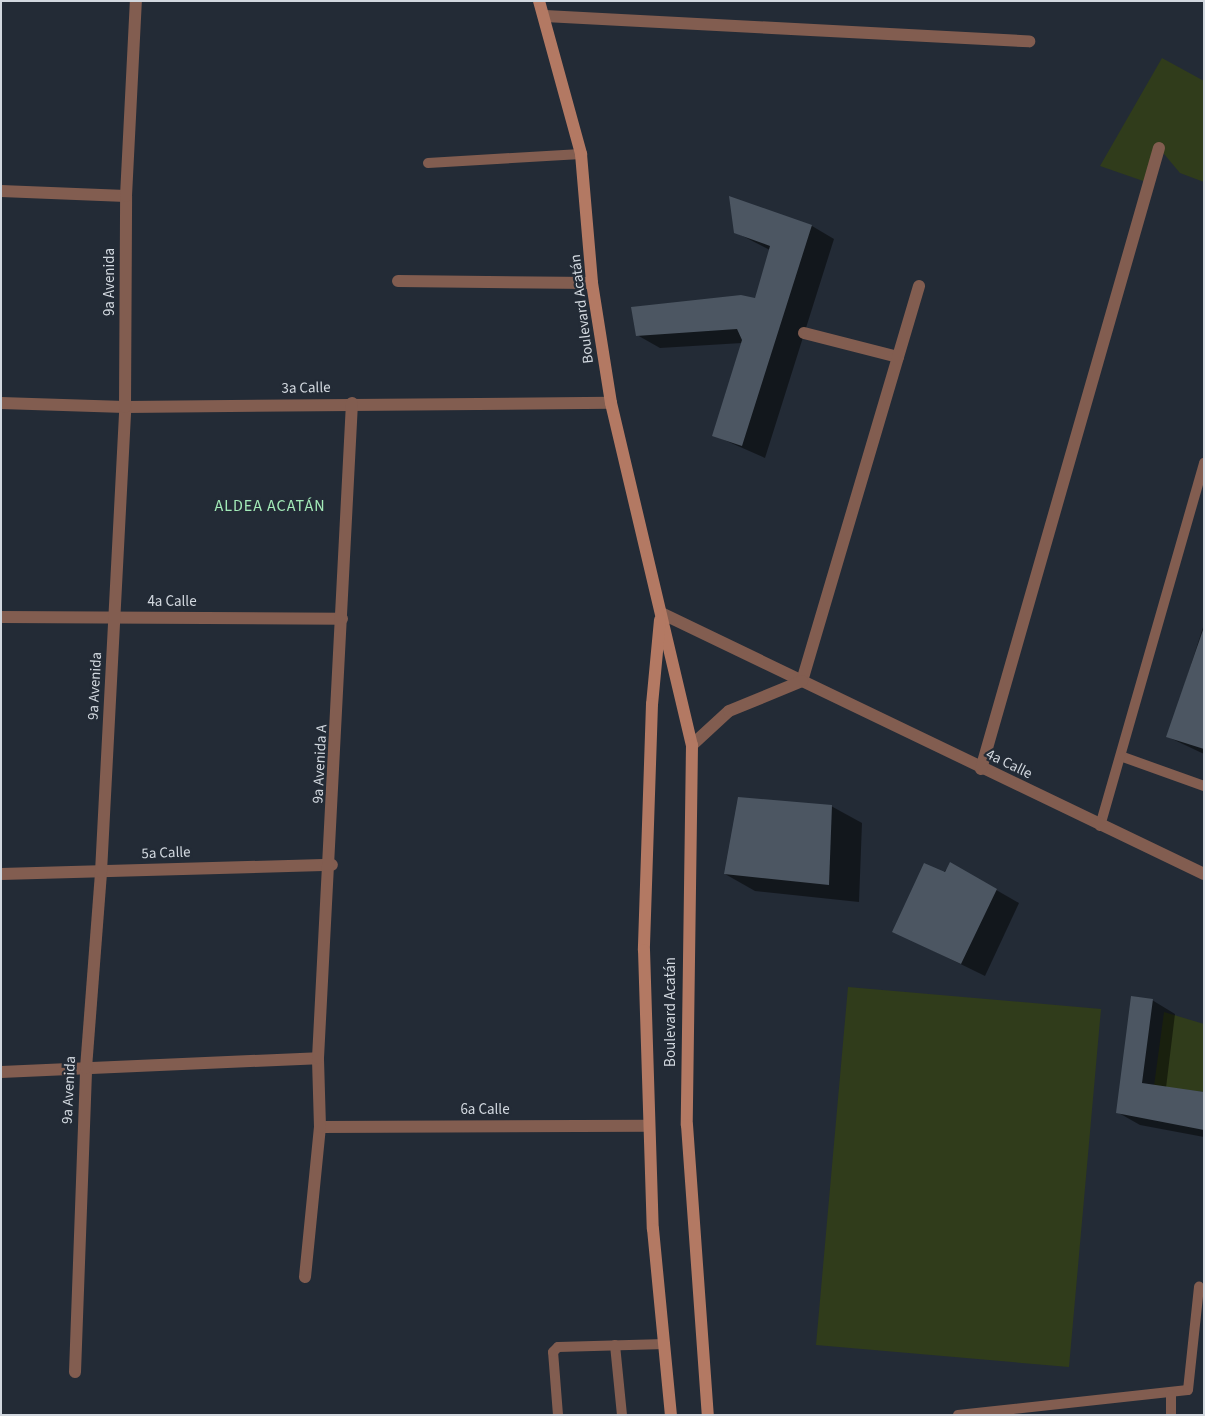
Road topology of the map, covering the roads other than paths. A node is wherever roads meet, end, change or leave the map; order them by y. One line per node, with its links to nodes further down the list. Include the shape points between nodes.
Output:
1 (136, 1): 9 (street, 9a Avenida)
2 (539, 1): 3 (main road, Boulevard Acatán)
3 (544, 16): 4 (street); 6 (main road, Boulevard Acatán)
4 (1029, 41)
5 (1159, 148): 29 (street)
6 (581, 154): 7 (lane); 11 (main road, Boulevard Acatán)
7 (428, 163)
8 (1, 191): 9 (street)
9 (126, 196): 18 (street, 9a Avenida)
10 (398, 281): 11 (street)
11 (592, 283): 17 (main road, Boulevard Acatán)
12 (919, 286): 14 (street)
13 (804, 333): 14 (street)
14 (898, 357): 26 (street)
15 (1, 403): 18 (street, 3a Calle)
16 (352, 403): 17 (street, 3a Calle); 18 (street, 3a Calle); 23 (street, 9a Avenida A)
17 (611, 403): 20 (main road, Boulevard Acatán)
18 (125, 407): 22 (street, 9a Avenida)
19 (1204, 463): 28 (lane)
20 (661, 613): 24 (main road, Boulevard Acatán); 25 (main road, Boulevard Acatán); 26 (street, 4a Calle)
21 (1, 617): 22 (street, 4a Calle)
22 (114, 618): 23 (street, 4a Calle); 33 (street, 9a Avenida)
23 (342, 619): 32 (street, 9a Avenida A)
24 (677, 667): 25 (main road); 27 (main road, Boulevard Acatán)
25 (657, 670): 39 (main road, Boulevard Acatán, via 644,950)
26 (802, 681): 27 (street, via 729,711); 29 (street, 4a Calle)
27 (692, 745): 50 (main road, Boulevard Acatán, via 687,1125)
28 (1123, 757): 30 (lane); 31 (lane)
29 (981, 769): 31 (street, 4a Calle)
30 (1204, 786)
31 (1100, 826): 35 (street, 4a Calle)
32 (332, 865): 33 (street, 5a Calle); 36 (street, 9a Avenida A)
33 (101, 872): 34 (street, 5a Calle); 37 (street, 9a Avenida)
34 (1, 874)
35 (1204, 874)
36 (318, 1058): 37 (street); 40 (street, 9a Avenida A)
37 (86, 1068): 38 (street); 45 (street, 9a Avenida)
38 (1, 1072)
39 (649, 1126): 40 (street, 6a Calle); 43 (main road, Boulevard Acatán)
40 (320, 1127): 41 (street)
41 (305, 1276)
42 (1199, 1287): 46 (lane, via 1192,1378 1188,1390)
43 (665, 1344): 44 (lane); 49 (main road, Boulevard Acatán)
44 (615, 1345): 47 (lane, via 558,1347 553,1352); 48 (lane)
45 (75, 1372)
46 (1171, 1395): 51 (lane); 52 (lane)
47 (558, 1415)
48 (622, 1415)
49 (671, 1415)
50 (708, 1415)
51 (958, 1415)
52 (1171, 1415)

